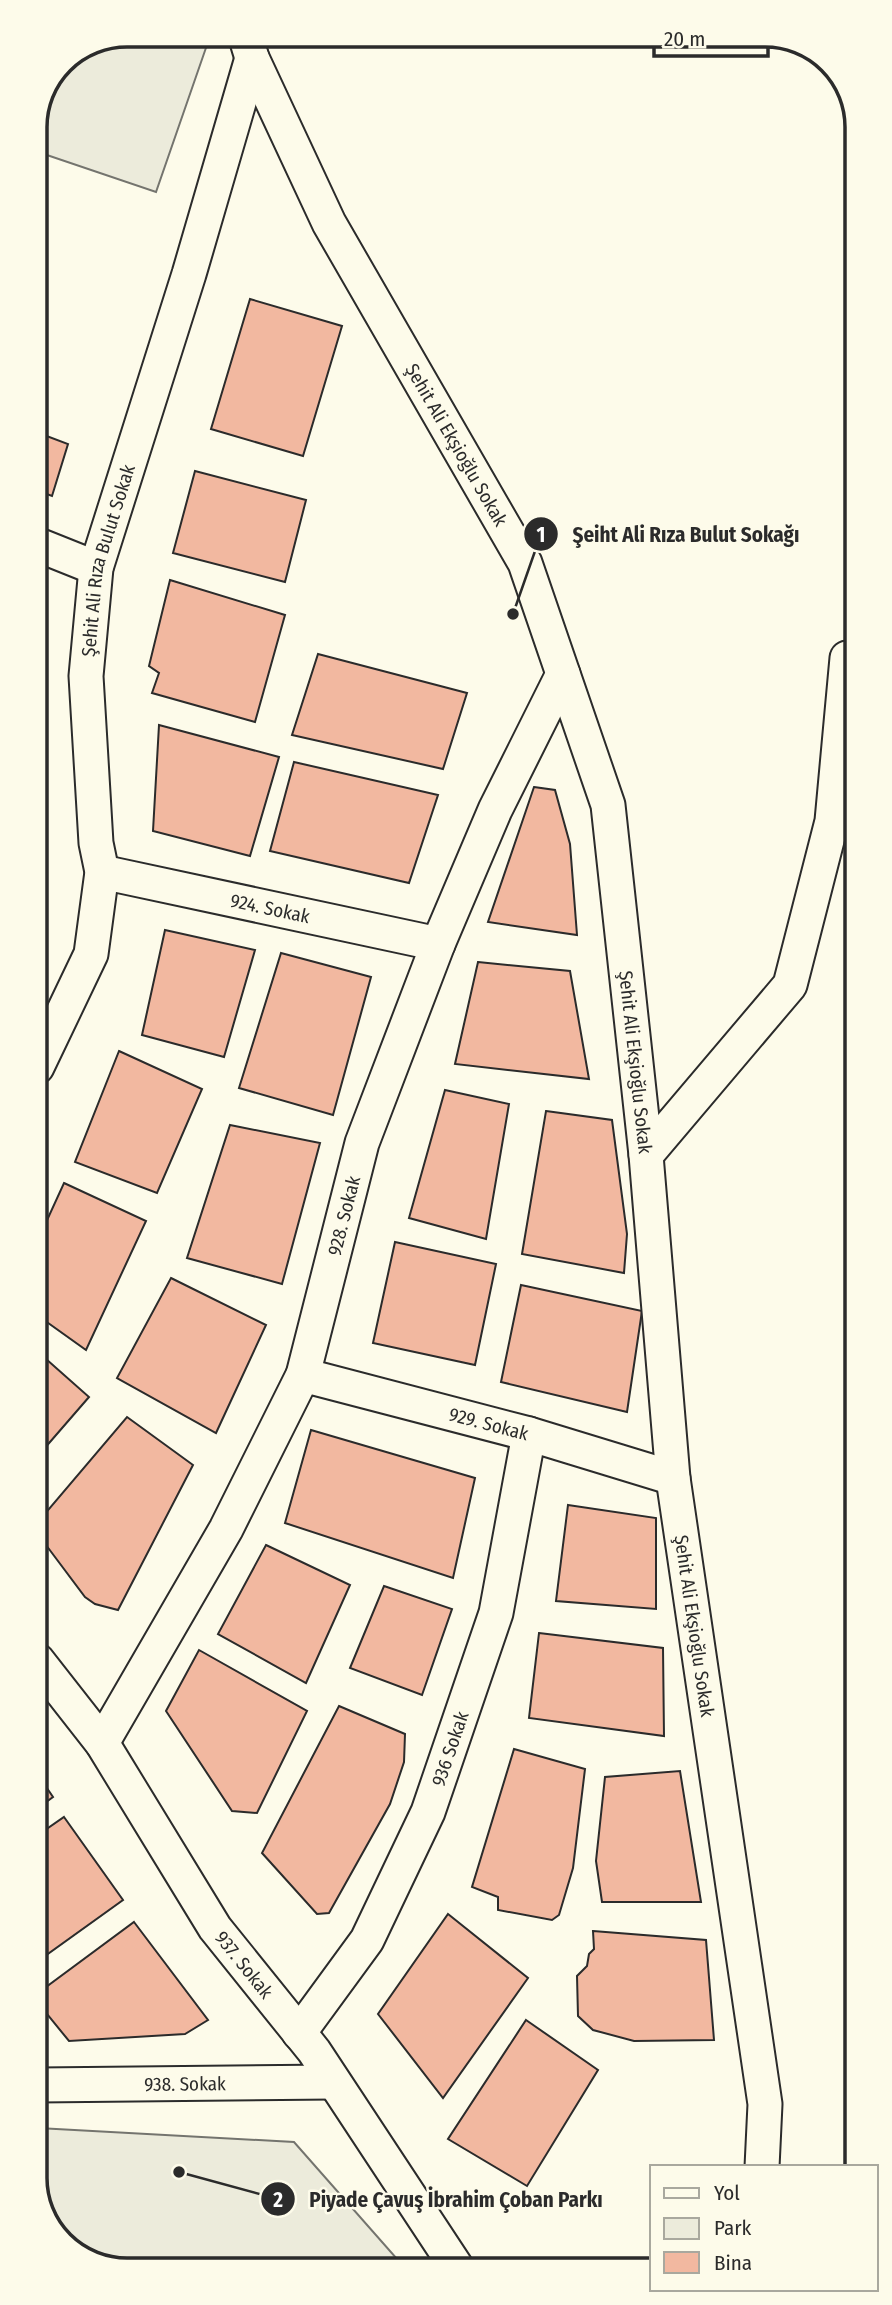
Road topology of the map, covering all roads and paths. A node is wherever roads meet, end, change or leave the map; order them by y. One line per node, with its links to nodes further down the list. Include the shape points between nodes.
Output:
1 (248, 47): 3 (street, Şehit Ali Rıza Bulut Sokak, via 189,274); 4 (street, Şehit Ali Ekşioğlu Sokak, via 329,223 525,563)
2 (47, 548): 3 (street)
3 (96, 568): 6 (street, Şehit Ali Rıza Bulut Sokak, via 86,676 96,843)
4 (564, 674): 7 (street, 928. Sokak, via 495,810); 9 (street, Şehit Ali Ekşioğlu Sokak, via 608,805)
5 (845, 680): 9 (street, via 832,821 790,985)
6 (102, 872): 7 (street, 924. Sokak); 8 (street, Şehit Ali Rıza Bulut Sokak, via 91,954)
7 (438, 944): 10 (street, 928. Sokak, via 362,1143)
8 (47, 1046)
9 (646, 1155): 12 (street, Şehit Ali Ekşioğlu Sokak)
10 (303, 1375): 11 (street, 929. Sokak); 14 (street, 928. Sokak, via 226,1529)
11 (529, 1434): 12 (street, 929. Sokak); 15 (street, 936 Sokak, via 496,1612 428,1812 367,1940)
12 (673, 1478): 18 (street, Şehit Ali Ekşioğlu Sokak, via 765,2104)
13 (47, 1673): 14 (street, 937. Sokak)
14 (102, 1743): 15 (street, 937. Sokak, via 215,1928)
15 (299, 2033): 16 (street, 937. Sokak)
16 (334, 2082): 17 (street, 938. Sokak); 19 (street, 937. Sokak)
17 (47, 2085)
18 (762, 2165)
19 (450, 2258)

